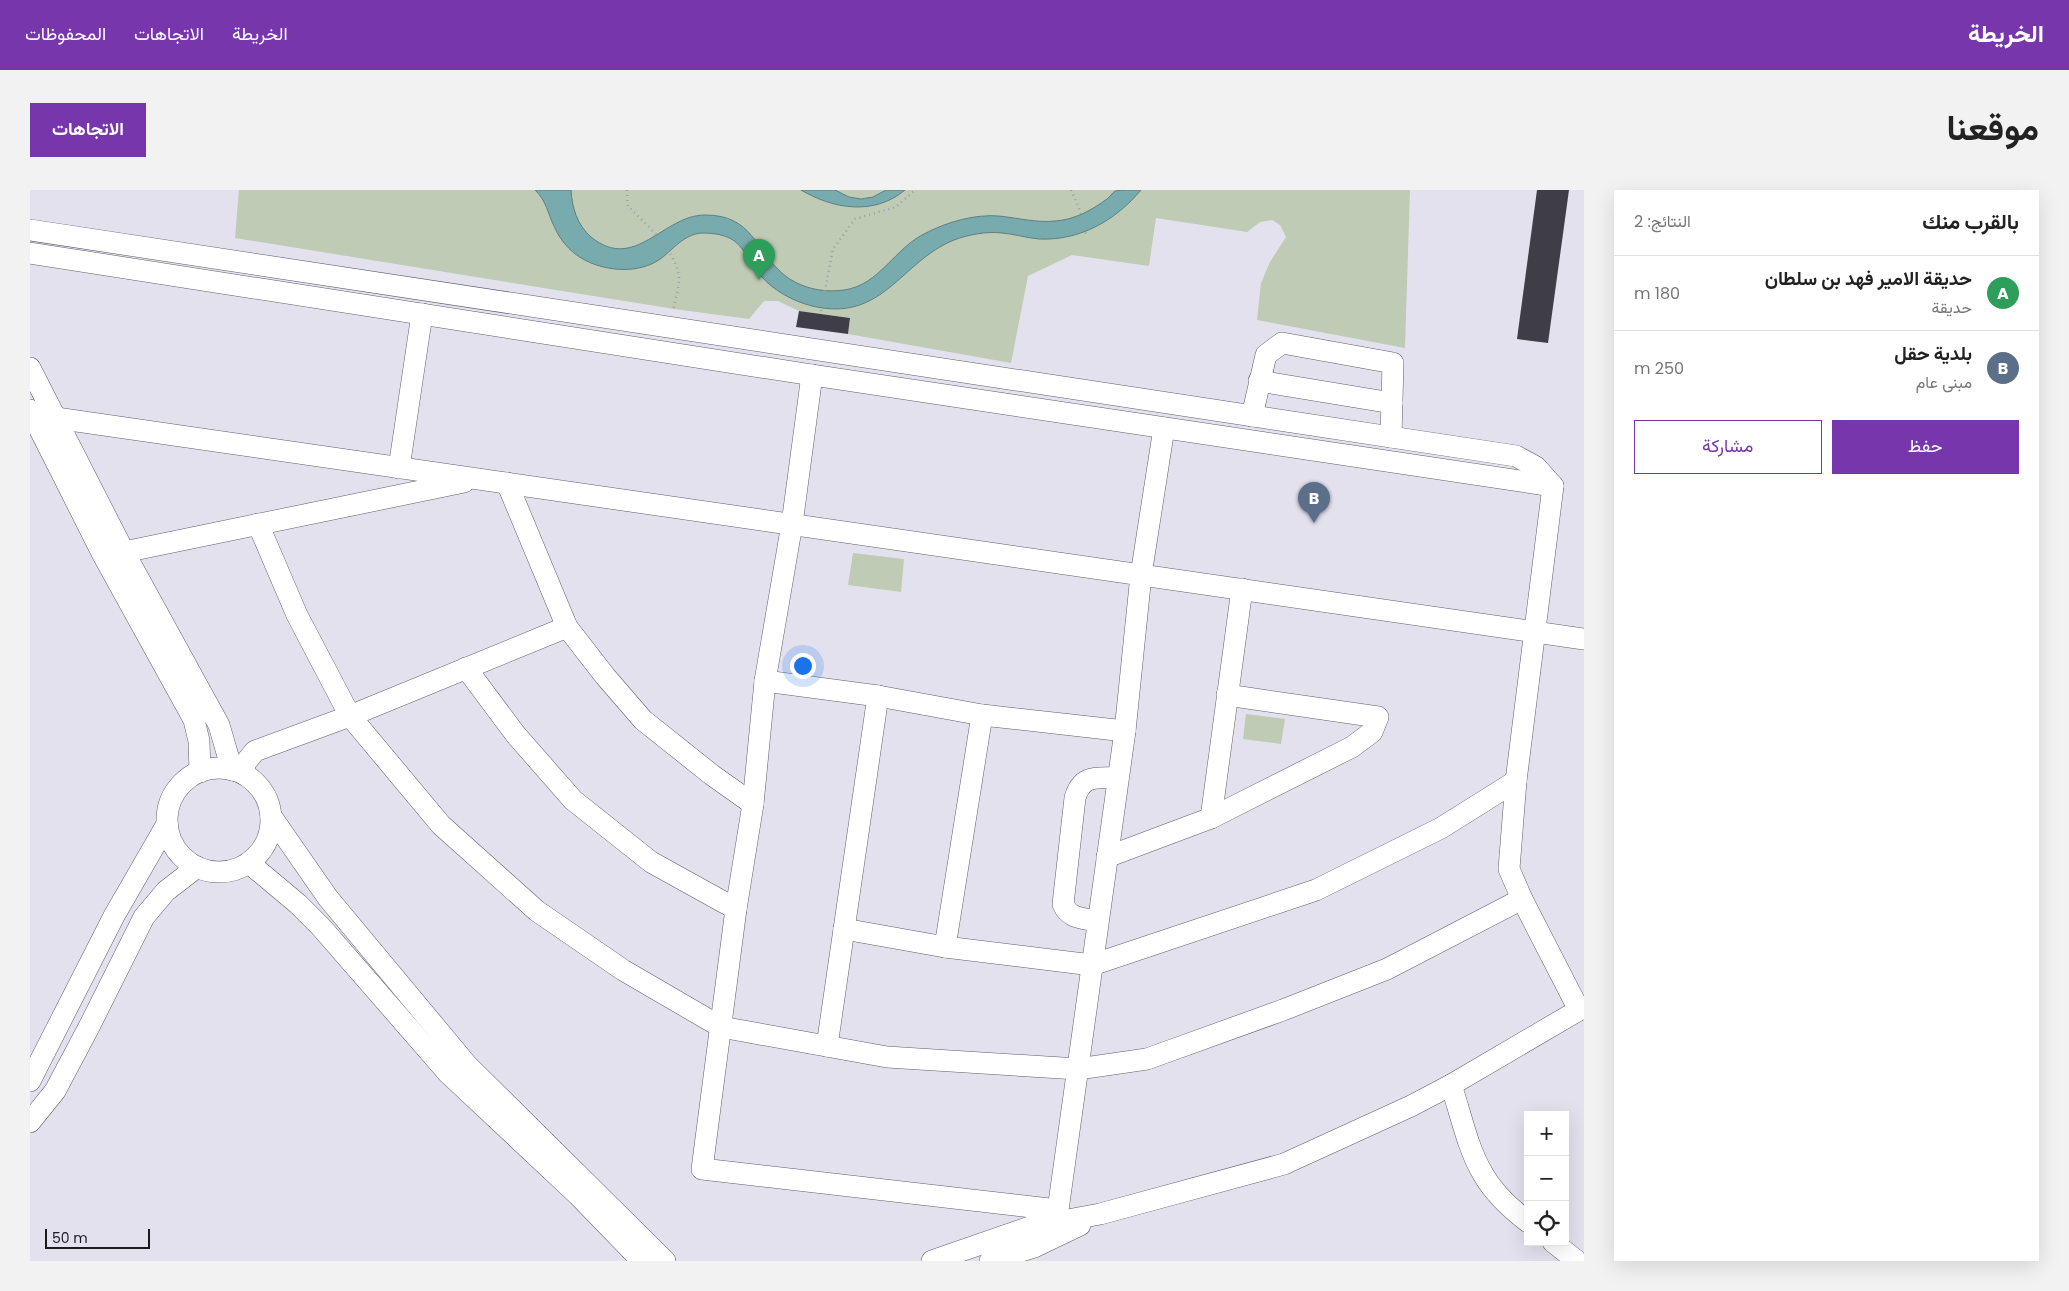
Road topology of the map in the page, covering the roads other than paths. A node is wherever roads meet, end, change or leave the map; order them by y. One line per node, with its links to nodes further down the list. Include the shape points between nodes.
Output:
1 (30, 230): 9 (street)
2 (30, 252): 3 (street)
3 (422, 314): 5 (street); 15 (street)
4 (30, 368): 10 (street)
5 (812, 375): 11 (street); 20 (street)
6 (1259, 381): 7 (street); 7 (street, via 1266,354 1282,343 1393,363); 9 (street)
7 (1392, 403): 13 (street)
8 (30, 410): 35 (street, via 103,556 194,720 199,740)
9 (1252, 416): 12 (street)
10 (56, 418): 15 (street); 21 (street)
11 (1164, 428): 14 (street); 22 (street)
12 (1370, 434): 13 (street); 14 (street)
13 (1391, 437): 16 (street, via 1516,456)
14 (1366, 458): 16 (street)
15 (399, 468): 17 (street)
16 (1523, 471): 25 (street, via 1553,486)
17 (479, 479): 18 (street); 19 (street)
18 (507, 483): 20 (street); 24 (street)
19 (258, 524): 21 (street); 32 (street, via 297,615)
20 (792, 524): 22 (street); 28 (street)
21 (124, 552): 34 (street, via 219,725)
22 (1141, 575): 23 (street); 33 (street)
23 (1242, 589): 25 (street); 30 (street)
24 (567, 627): 27 (street); 38 (street, via 643,720)
25 (1536, 632): 26 (street); 37 (street)
26 (1584, 639)
27 (466, 668): 32 (street); 46 (street, via 516,735 573,800 651,862)
28 (765, 681): 29 (street); 38 (street)
29 (878, 696): 31 (street); 48 (street)
30 (1227, 696): 40 (street); 40 (street, via 1378,717 1372,732 1352,747)
31 (982, 715): 33 (street); 49 (street)
32 (350, 716): 34 (street, via 255,751); 52 (street, via 441,825 537,911 622,970)
33 (1125, 732): 36 (street)
34 (237, 771): 35 (street, via 210,769); 39 (street, via 262,791)
35 (200, 772): 41 (street, via 175,792)
36 (1118, 778): 42 (street); 47 (street, via 1085,781 1075,798 1063,904 1072,916)
37 (1516, 781): 45 (street, via 1509,869); 50 (street, via 1441,828 1316,890)
38 (753, 804): 46 (street)
39 (271, 816): 43 (street, via 266,842); 62 (street, via 328,898 468,1065)
40 (1211, 818): 42 (street)
41 (167, 824): 44 (street, via 176,849); 55 (street, via 114,916)
42 (1107, 857): 47 (street)
43 (248, 863): 44 (street, via 218,872); 61 (street, via 321,927 448,1073 578,1195)
44 (197, 866): 57 (street, via 166,891 144,917 54,1091)
45 (1522, 899): 51 (street); 54 (street, via 1387,969 1283,1010 1147,1059)
46 (736, 910): 52 (street)
47 (1097, 921): 50 (street)
48 (844, 929): 49 (street); 53 (street)
49 (945, 947): 50 (street)
50 (1092, 965): 54 (street)
51 (1582, 1009): 56 (street)
52 (721, 1027): 53 (street); 59 (street, via 702,1169)
53 (827, 1046): 54 (street, via 887,1057)
54 (1078, 1069): 59 (street)
55 (30, 1081)
56 (1452, 1085): 58 (street, via 1482,1173); 59 (street, via 1284,1164)
57 (30, 1122)
58 (1524, 1218)
59 (1050, 1225): 63 (street, via 1030,1227); 64 (street)
60 (1558, 1246): 65 (street)
61 (642, 1261)
62 (666, 1261)
63 (932, 1261)
64 (990, 1261)
65 (1577, 1261)

